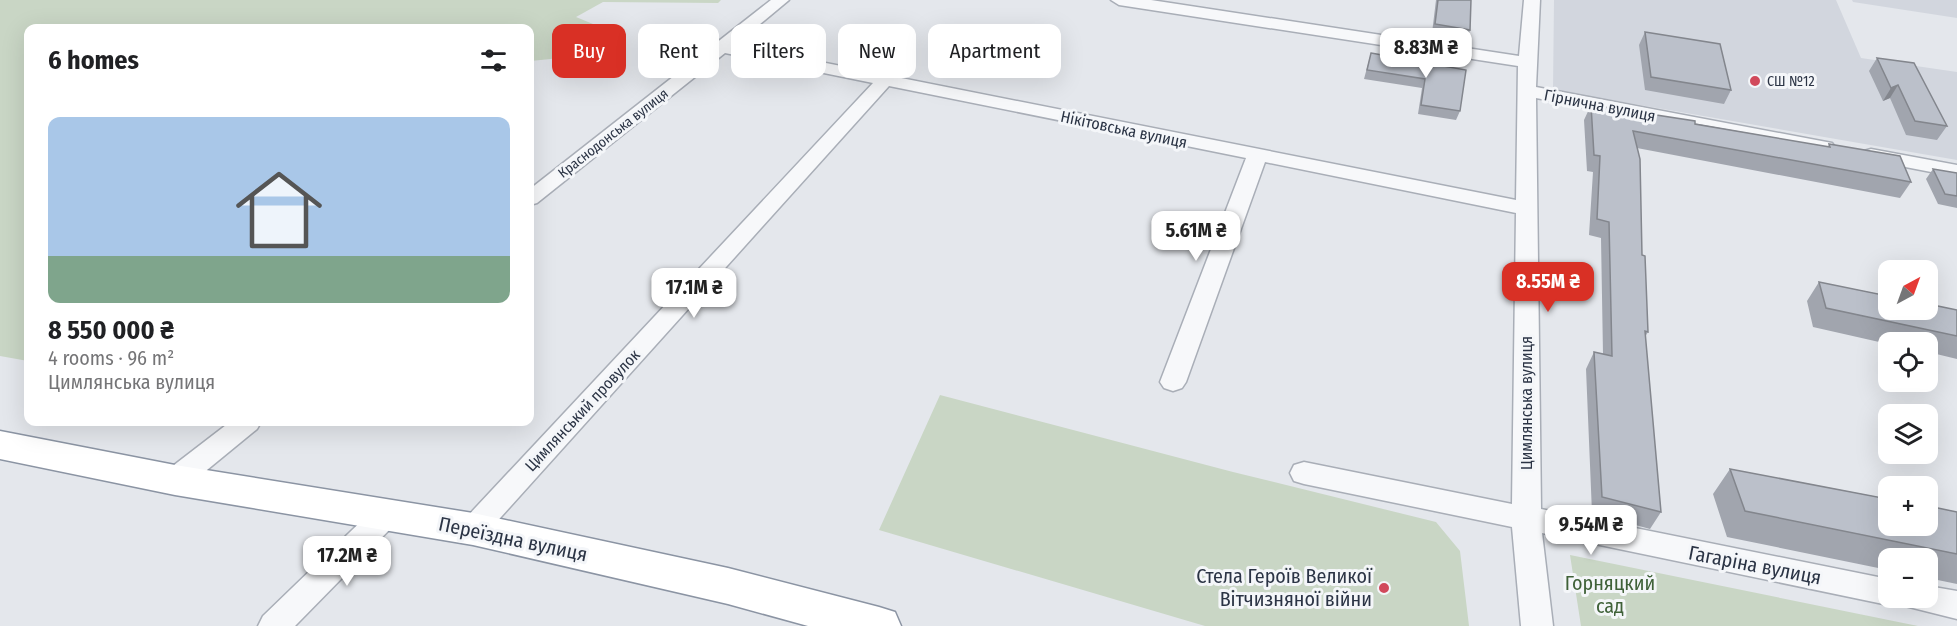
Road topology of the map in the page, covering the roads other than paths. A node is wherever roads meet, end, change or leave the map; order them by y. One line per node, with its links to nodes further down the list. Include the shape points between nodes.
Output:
1 (781, 0): 4 (street, Краснодонська вулиця)
2 (1119, 0): 5 (street)
3 (1532, 0): 5 (street, Цимлянська вулиця)
4 (722, 47): 6 (street, Нікітовська вулиця); 10 (street, Краснодонська вулиця)
5 (1527, 62): 7 (street, Цимлянська вулиця)
6 (885, 80): 8 (street, Нікітовська вулиця); 19 (street, Цимлянський провулок)
7 (1527, 91): 9 (street, Гірнична вулиця); 11 (street, Цимлянська вулиця)
8 (1257, 156): 11 (street, Нікітовська вулиця); 12 (street)
9 (1957, 171)
10 (534, 196)
11 (1527, 210): 18 (street, Цимлянська вулиця)
12 (1173, 382)
13 (243, 426): 16 (street)
14 (0, 445): 16 (highway, Переїздна вулиця)
15 (1304, 473): 18 (street, Гагаріна вулиця)
16 (175, 480): 17 (highway, Переїздна вулиця)
17 (387, 514): 19 (highway, Переїздна вулиця); 23 (street)
18 (1526, 519): 20 (street, Гагаріна вулиця); 25 (street, Цимлянська вулиця)
19 (473, 529): 24 (highway, Переїздна вулиця, via 728,586)
20 (1878, 590)
21 (1938, 601): 22 (street)
22 (1957, 605)
23 (274, 626)
24 (879, 626)
25 (1537, 626)

